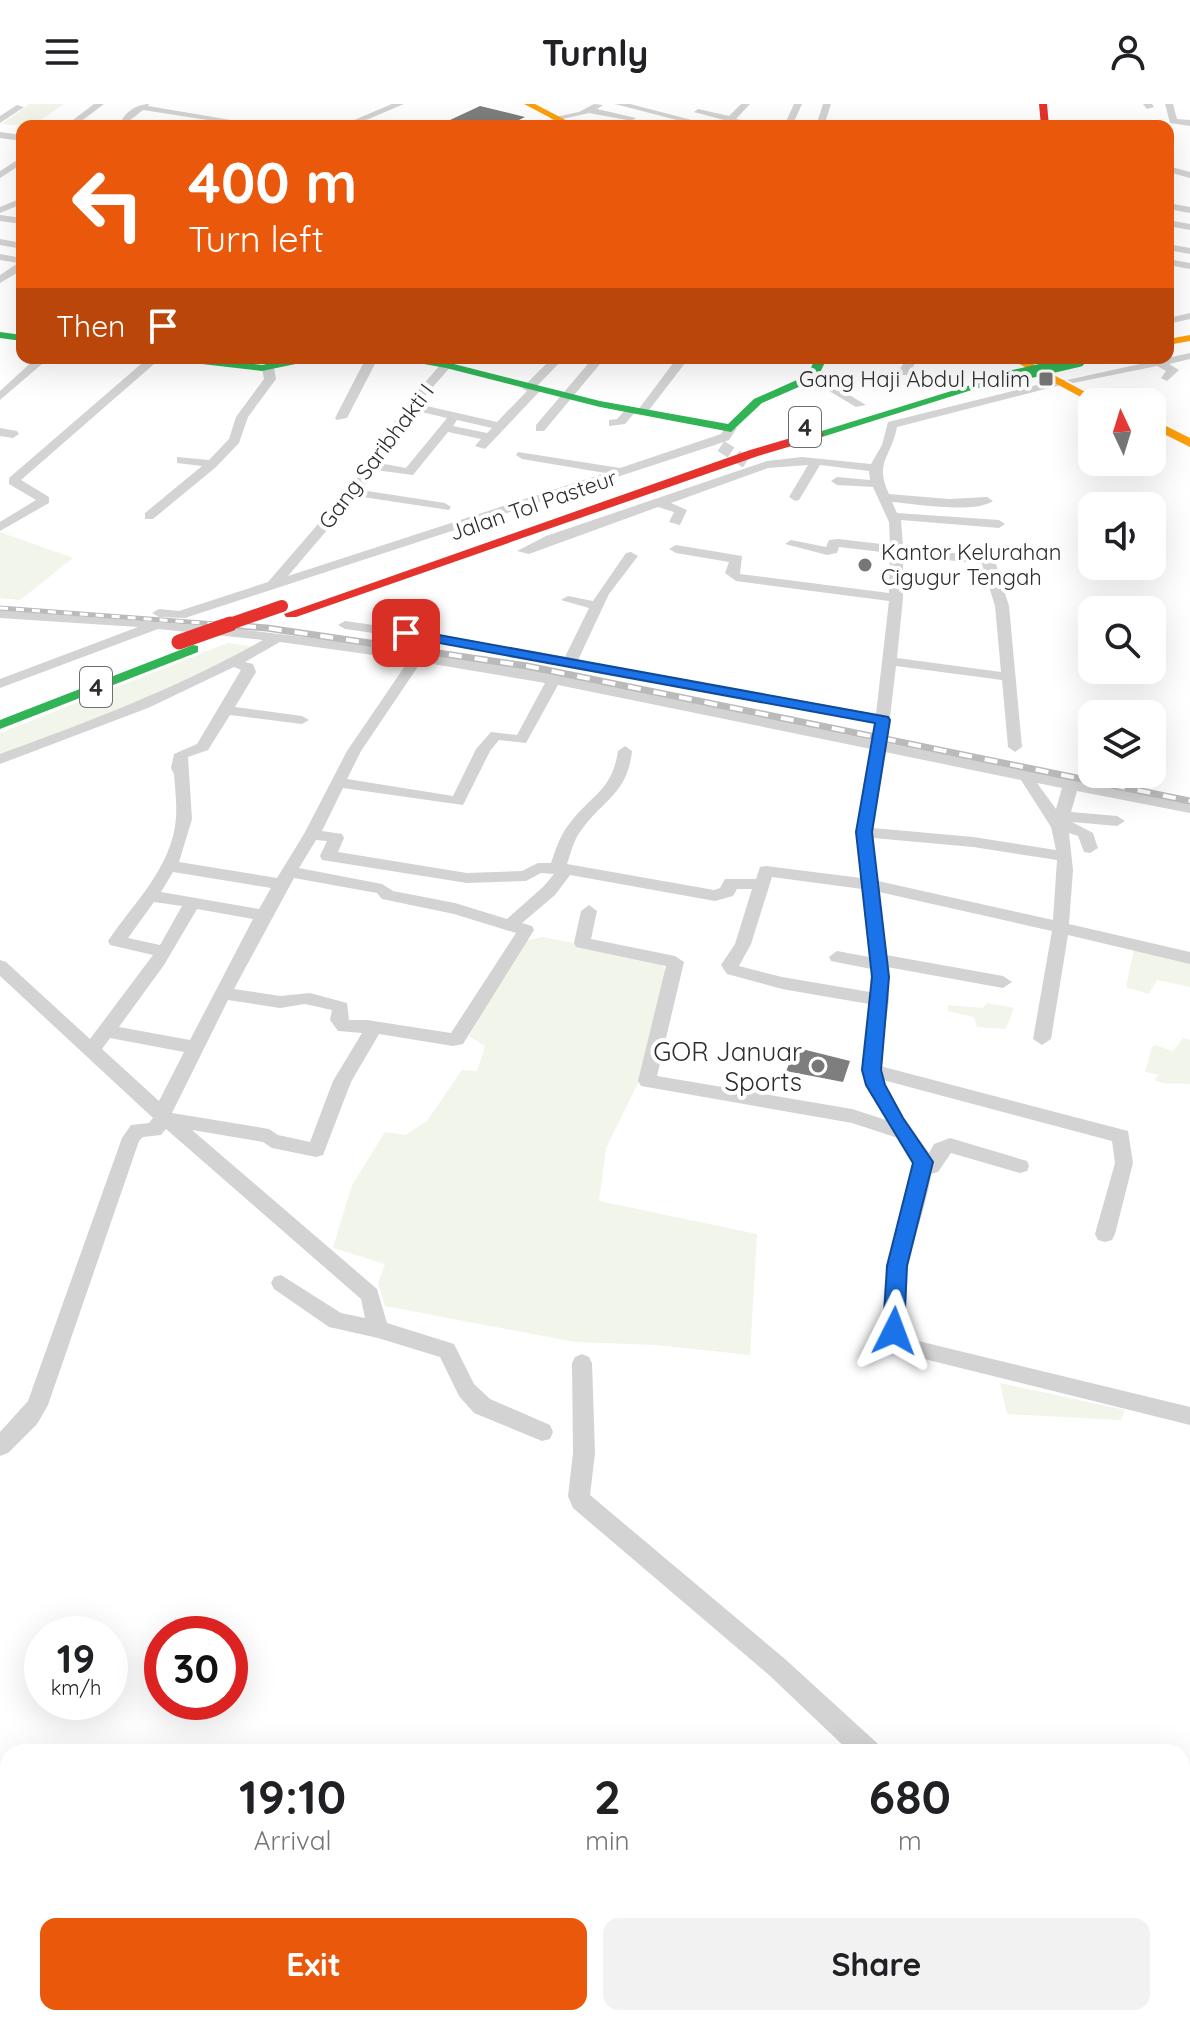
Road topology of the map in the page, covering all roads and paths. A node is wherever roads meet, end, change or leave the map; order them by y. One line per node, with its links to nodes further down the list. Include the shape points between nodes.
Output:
1 (100, 104): 13 (street)
2 (400, 104): 16 (street)
3 (528, 104): 17 (main road)
4 (619, 104): 20 (street)
5 (659, 104): 11 (street)
6 (704, 104): 11 (street)
7 (746, 104): 22 (street)
8 (143, 105): 14 (street); 15 (street)
9 (20, 107): 12 (street)
10 (594, 107): 18 (street); 19 (street)
11 (692, 111): 21 (street)
12 (0, 120)
13 (77, 120)
14 (125, 120)
15 (229, 120)
16 (359, 120)
17 (558, 120)
18 (570, 120)
19 (641, 120)
20 (686, 120)
21 (721, 120)
22 (729, 120)
23 (36, 364): 50 (street)
24 (148, 364): 77 (street)
25 (231, 364): 41 (main road)
26 (284, 364): 41 (main road)
27 (369, 364): 52 (street)
28 (439, 364): 40 (main road)
29 (553, 364): 47 (street)
30 (594, 364): 51 (street)
31 (679, 364): 56 (street)
32 (818, 364): 44 (main road)
33 (909, 364): 42 (street)
34 (1028, 364): 46 (main road)
35 (1032, 364): 43 (main road, Jalan Tol Pasteur / 4)
36 (1040, 364): 46 (main road)
37 (1057, 364): 43 (main road, Jalan Tol Pasteur / 4, bridge)
38 (1148, 364): 46 (street)
39 (1161, 364): 45 (street, via 1173,370)
40 (446, 365): 47 (main road); 55 (street, Gang Saribhakti I)
41 (268, 368): 72 (street, via 270,379 242,417 235,440)
42 (903, 373)
43 (999, 375): 76 (main road, Jalan Tol Pasteur / 4, via 820,422)
44 (813, 377): 53 (street); 62 (main road, via 759,399)
45 (1167, 378)
46 (1067, 381): 48 (main road); 49 (main road); 74 (street, via 886,422 888,445)
47 (532, 388): 51 (main road); 64 (street)
48 (1078, 388)
49 (1083, 388)
50 (0, 397)
51 (567, 397): 56 (main road); 61 (street)
52 (349, 404): 54 (street); 58 (street)
53 (860, 405)
54 (367, 406)
55 (410, 406): 57 (street); 73 (street, Gang Saribhakti I)
56 (640, 416): 59 (street); 62 (main road)
57 (454, 417): 60 (street); 64 (street)
58 (341, 418)
59 (613, 423)
60 (444, 428): 64 (street); 73 (street, via 409,472)
61 (540, 428)
62 (731, 428): 76 (street, via 716,444)
63 (1166, 430): 66 (main road)
64 (495, 431): 67 (street)
65 (1166, 438): 68 (main road)
66 (1190, 443)
67 (481, 446)
68 (1190, 451)
69 (522, 455): 76 (street)
70 (181, 460): 72 (street)
71 (816, 462): 74 (street); 80 (street); 82 (street, via 750,465 734,478)
72 (212, 464): 84 (street)
73 (372, 466): 79 (street, Gang Saribhakti I)
74 (875, 468): 78 (street)
75 (837, 481): 78 (street)
76 (623, 486): 94 (street); 103 (main road, Jalan Tol Pasteur / 4, bridge)
77 (5, 488): 88 (street, via 45,500)
78 (880, 491): 81 (street, via 949,503); 85 (street)
79 (353, 492): 83 (street); 94 (street, Gang Saribhakti I)
80 (795, 497)
81 (987, 501)
82 (660, 504): 86 (street, via 681,510); 91 (street)
83 (445, 507)
84 (149, 516)
85 (893, 516): 87 (street); 92 (street)
86 (675, 522)
87 (999, 524)
88 (0, 527)
89 (791, 544): 92 (street, via 829,551 838,543)
90 (676, 549): 95 (street, via 737,559 732,573 736,577)
91 (524, 551)
92 (896, 552): 95 (street); 108 (street, via 988,561 1002,606)
93 (631, 556): 98 (street)
94 (274, 583): 97 (street, via 180,615)
95 (896, 598): 105 (street)
96 (568, 600): 98 (street)
97 (21, 603)
98 (597, 606): 106 (street)
99 (0, 614): 100 (street)
100 (159, 624): 102 (street); 110 (street)
101 (345, 625): 106 (street)
102 (279, 637): 104 (street); 107 (street)
103 (186, 646): 112 (main road, Jalan Tol Pasteur / 4); 115 (main road, Jalan Tol Pasteur / 4)
104 (419, 655): 109 (street); 121 (street, via 354,751)
105 (889, 661): 108 (street); 114 (street)
106 (570, 662): 114 (street)
107 (234, 663): 111 (street, via 249,672); 119 (street, via 133,711)
108 (1009, 677): 117 (street)
109 (555, 678): 116 (street); 121 (street, via 521,740 496,735 483,749 458,802)
110 (0, 684)
111 (228, 710): 113 (street); 130 (street, via 203,747 181,754 184,819)
112 (0, 712)
113 (302, 720)
114 (883, 720): 116 (street)
115 (0, 725)
116 (877, 745): 120 (street); 126 (street)
117 (1015, 747)
118 (625, 751): 131 (street, via 617,782 572,830)
119 (0, 759)
120 (1026, 775): 122 (street); 129 (street, via 1060,828)
121 (340, 783): 127 (street)
122 (1072, 784): 123 (street); 124 (street, via 1063,801)
123 (1190, 808)
124 (1063, 816): 125 (street); 128 (street, via 1065,827 1085,833)
125 (1117, 821)
126 (864, 832): 129 (street); 134 (street)
127 (312, 834): 131 (street, via 336,838 328,856 467,878 526,876 536,869); 132 (street)
128 (1090, 848)
129 (1063, 856): 140 (street)
130 (169, 866): 132 (street); 135 (street)
131 (561, 868): 133 (street, via 715,896 734,882); 139 (street, via 549,891)
132 (285, 878): 138 (street); 139 (street, via 382,889 388,895)
133 (759, 884): 134 (street, via 769,870); 148 (street, via 743,944 730,965 733,970)
134 (870, 885): 140 (street); 144 (street)
135 (148, 895): 136 (street); 141 (street, via 116,941)
136 (192, 904): 138 (street); 141 (street)
137 (589, 911): 156 (street, via 582,943 675,962 647,1081 852,1116)
138 (263, 915): 147 (street)
139 (511, 924): 149 (street, via 526,929 523,937 457,1039)
140 (1060, 929): 143 (street); 151 (street)
141 (164, 952): 150 (street)
142 (837, 957): 144 (street)
143 (1190, 958)
144 (879, 962): 146 (street); 148 (street)
145 (0, 966): 153 (street)
146 (1003, 982)
147 (224, 993): 149 (street, via 328,1003 341,1007 342,1026); 152 (street)
148 (880, 1000): 154 (street)
149 (374, 1027): 155 (street, via 342,1081 316,1150)
150 (106, 1031): 152 (street); 153 (street)
151 (1042, 1039)
152 (193, 1047): 155 (street)
153 (91, 1050): 155 (street)
154 (871, 1070): 156 (street); 159 (street, via 1121,1136 1124,1163)
155 (165, 1116): 161 (street, via 370,1295); 165 (street, via 154,1130 138,1130 131,1138 37,1405)
156 (905, 1133): 158 (street, via 921,1155)
157 (1020, 1166): 158 (street, via 950,1145)
158 (923, 1169): 163 (street, via 897,1266 894,1331 903,1346)
159 (1105, 1234)
160 (281, 1283): 161 (street, via 336,1321)
161 (378, 1329): 164 (street, via 447,1350 466,1390 482,1406)
162 (582, 1363): 166 (street, via 581,1501)
163 (1190, 1416)
164 (542, 1432)
165 (0, 1446)
166 (859, 1744)

